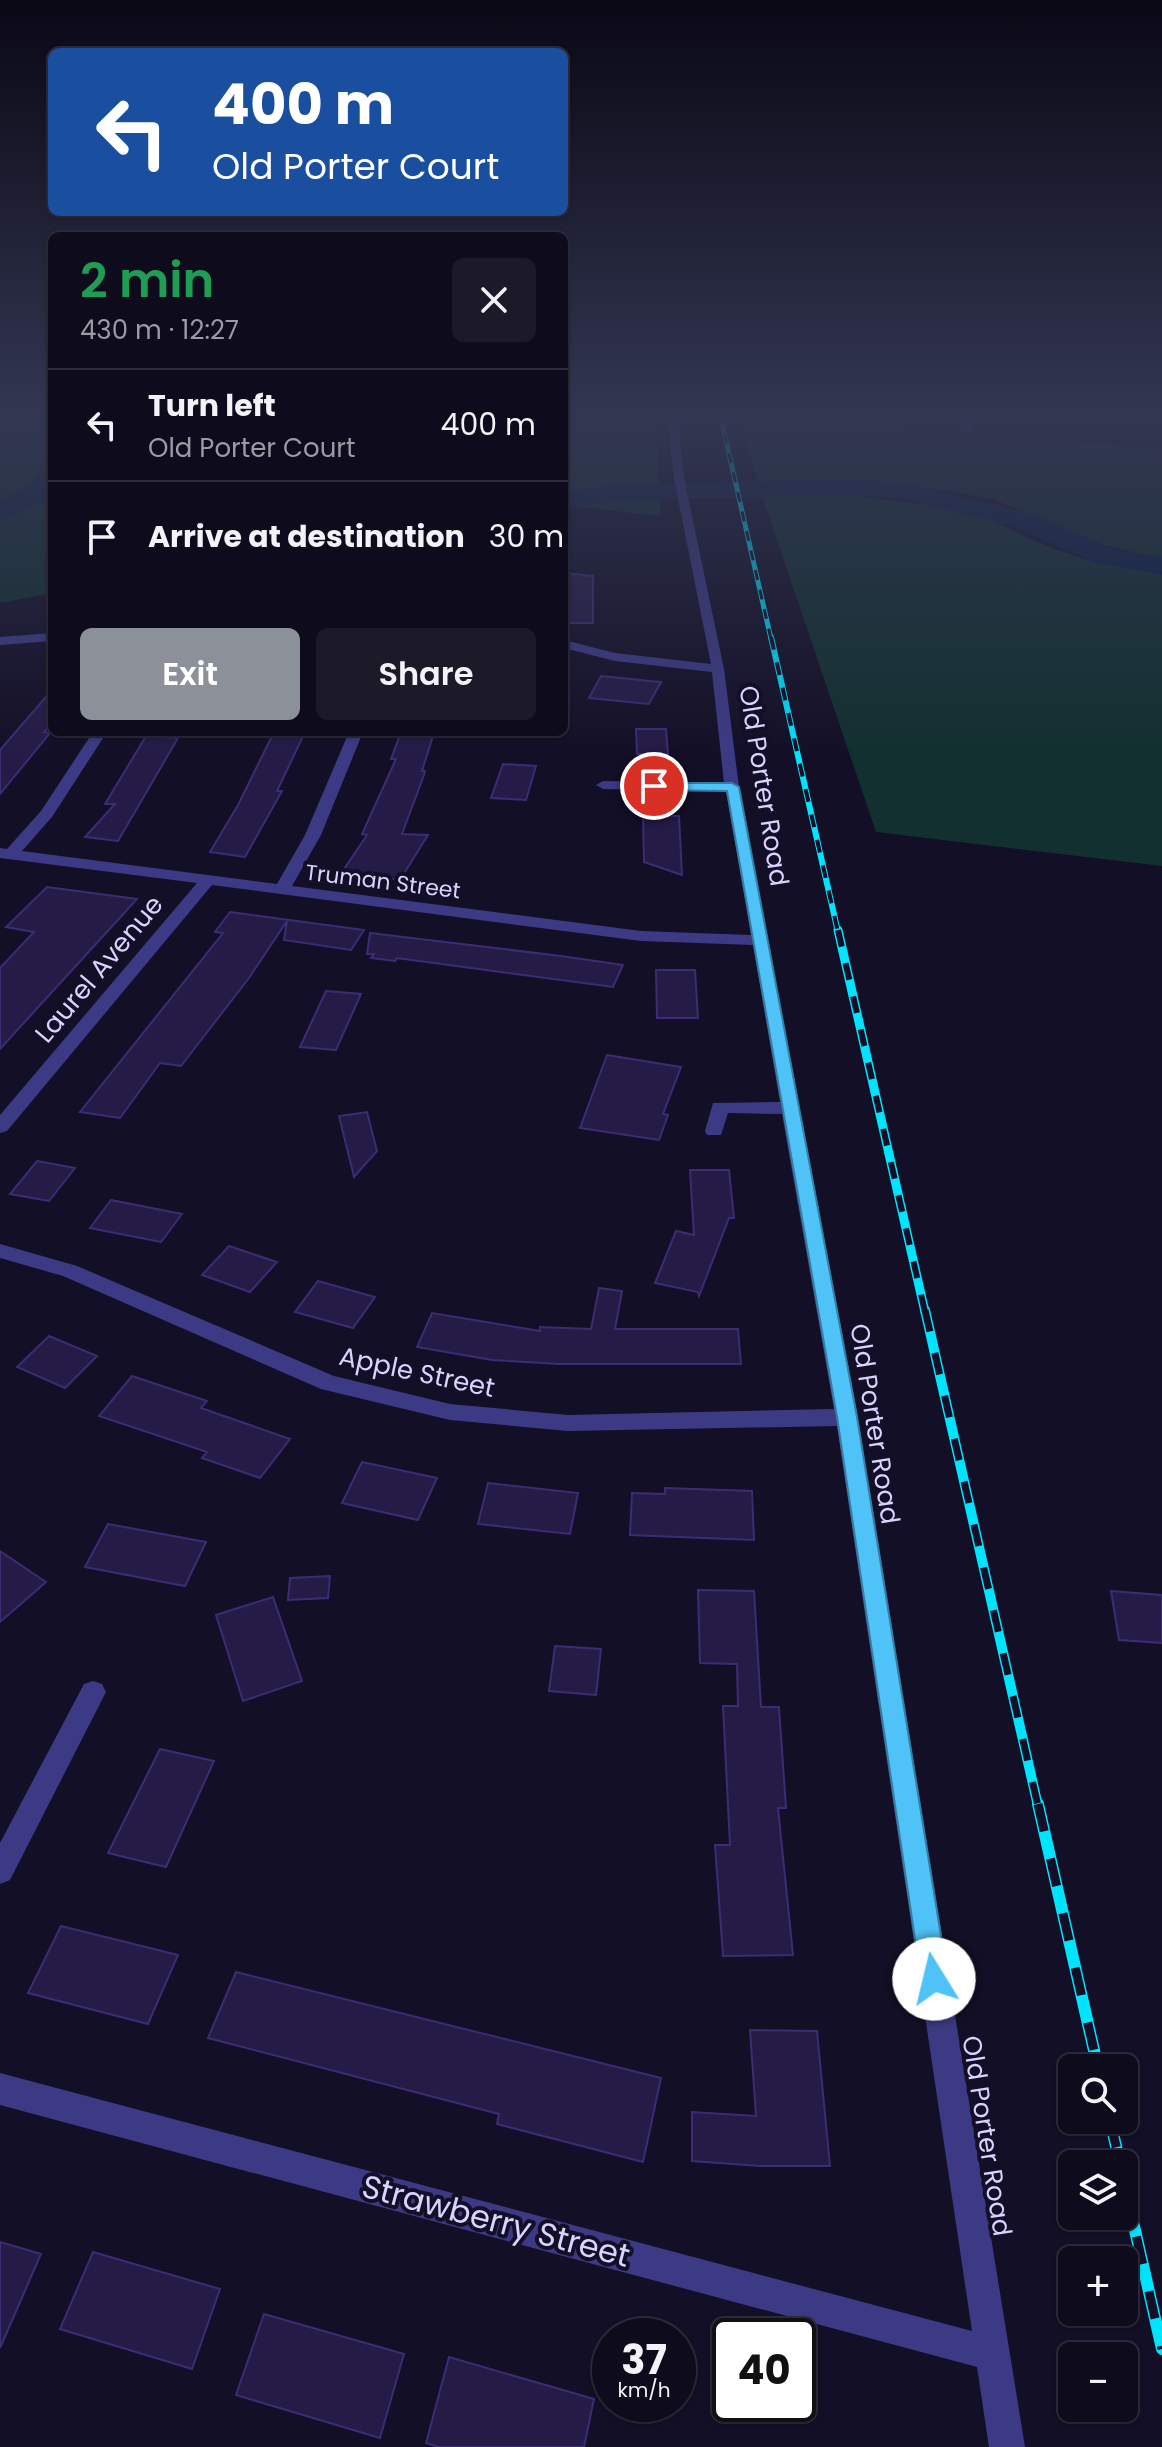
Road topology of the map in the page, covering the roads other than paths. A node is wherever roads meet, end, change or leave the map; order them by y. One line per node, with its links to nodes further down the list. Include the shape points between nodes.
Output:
1 (689, 528): 5 (street, Old Porter Road)
2 (48, 637): 3 (street)
3 (0, 641)
4 (568, 645): 5 (street, via 615,657)
5 (718, 669): 9 (street, Old Porter Road)
6 (97, 736): 10 (street, via 47,814)
7 (354, 736): 12 (street, via 313,835)
8 (603, 785): 9 (street)
9 (732, 787): 13 (street, Old Porter Road)
10 (6, 853): 11 (street, Truman Street)
11 (207, 881): 12 (street, Truman Street); 15 (street, Laurel Avenue)
12 (282, 890): 13 (street, Truman Street, via 641,936)
13 (761, 940): 14 (street, Old Porter Road)
14 (791, 1108): 16 (street, via 721,1100); 18 (street, Old Porter Road)
15 (0, 1127)
16 (714, 1131)
17 (0, 1251): 18 (street, Apple Street, via 70,1271 329,1383 450,1412 568,1423)
18 (847, 1417): 22 (street, Old Porter Road)
19 (93, 1692): 20 (street)
20 (0, 1871)
21 (0, 2089): 22 (street, Strawberry Street)
22 (993, 2354): 23 (street, Old Porter Road)
23 (1007, 2447)

